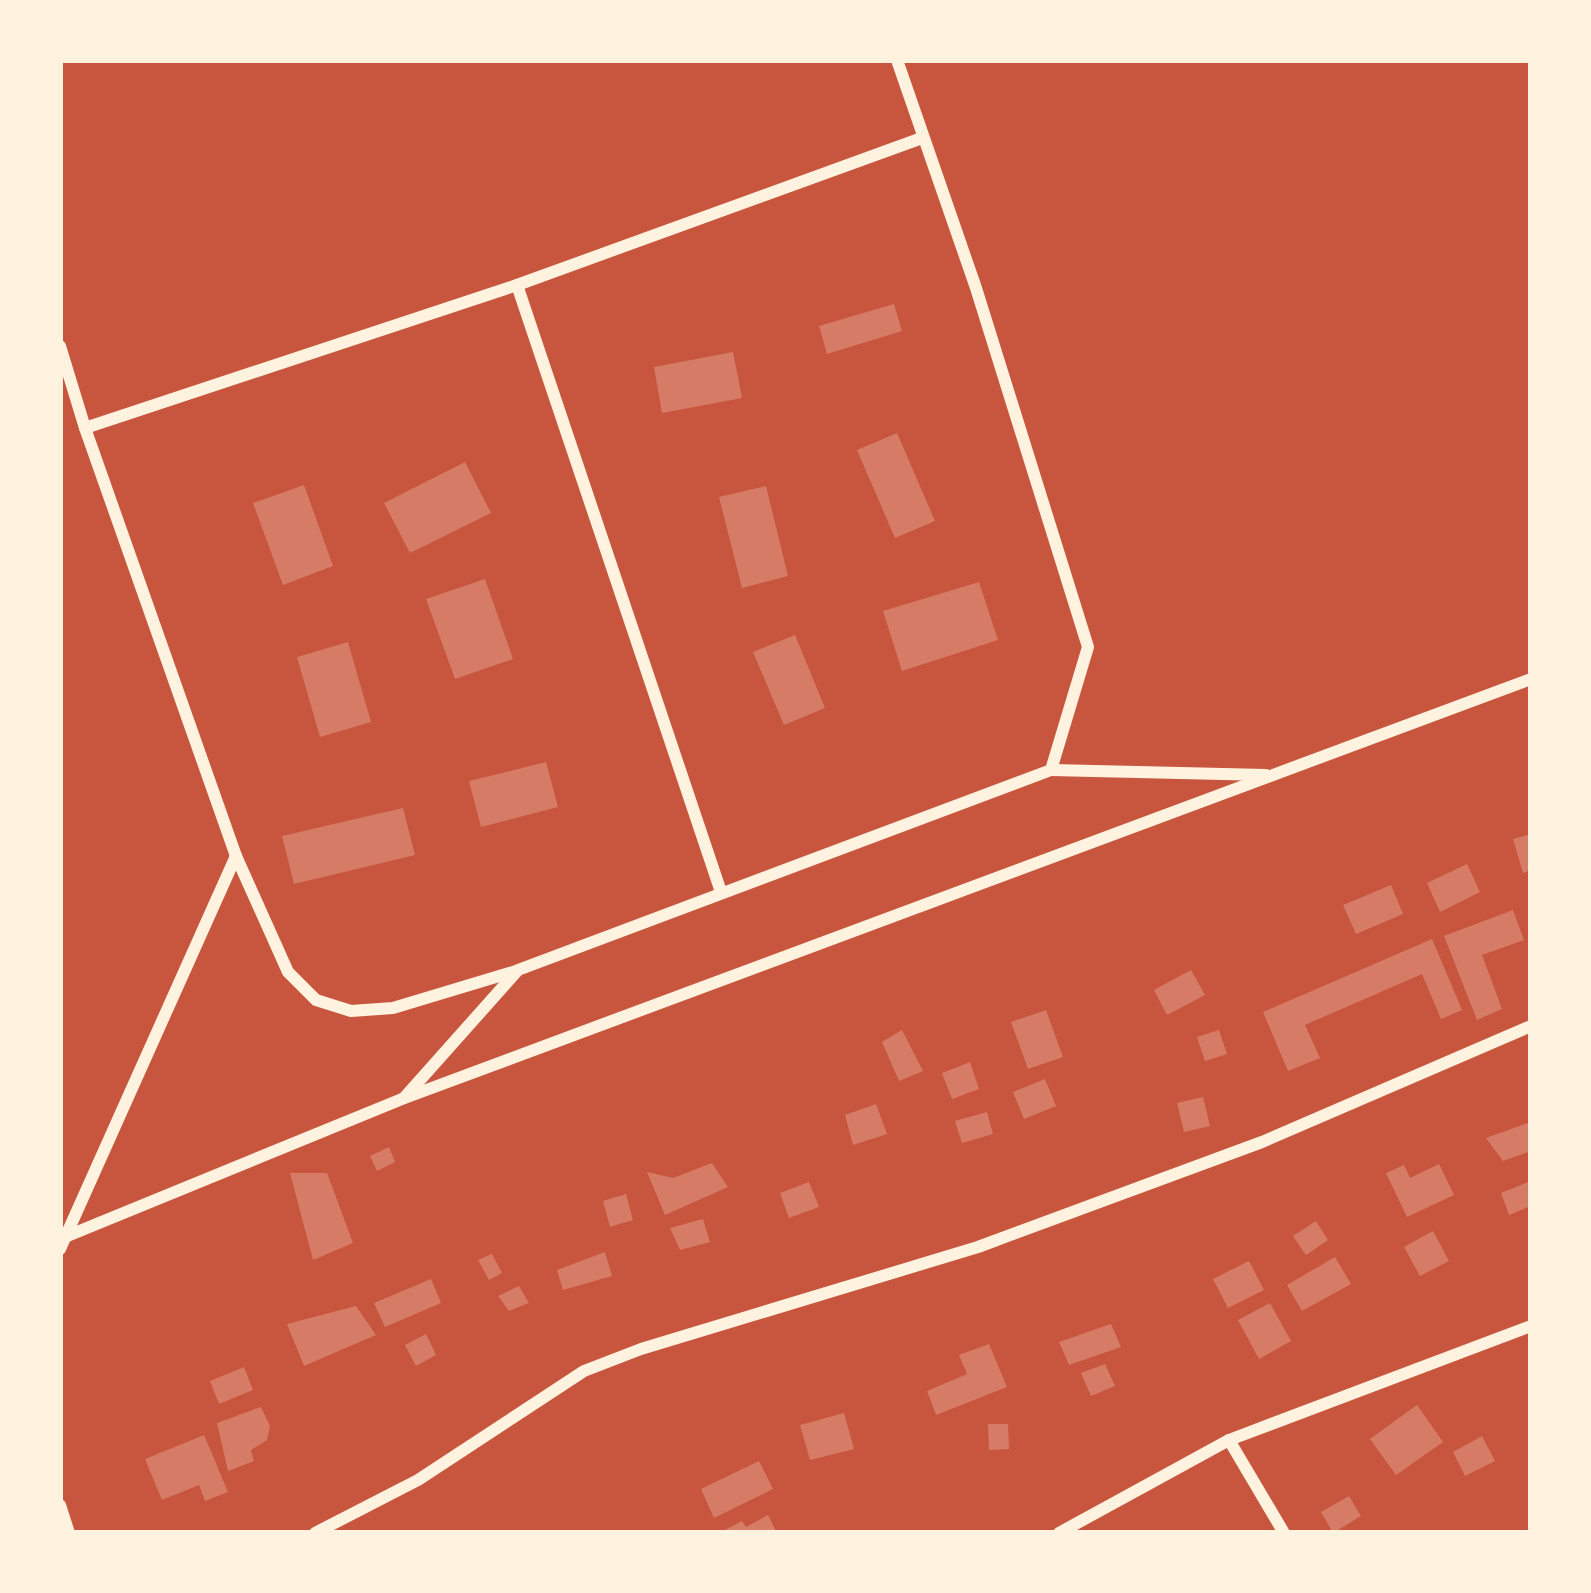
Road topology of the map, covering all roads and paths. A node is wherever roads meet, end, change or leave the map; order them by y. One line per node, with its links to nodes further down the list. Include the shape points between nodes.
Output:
1 (897, 60): 2 (street)
2 (922, 139): 3 (street); 7 (street, via 1088,647)
3 (518, 285): 5 (street); 10 (street)
4 (60, 346): 5 (street)
5 (85, 428): 9 (street)
6 (1531, 679): 8 (street)
7 (1051, 770): 8 (street); 10 (street)
8 (1274, 775): 13 (street)
9 (236, 856): 11 (street, via 287,972 316,1000 351,1011 393,1007); 14 (street)
10 (722, 892): 11 (street)
11 (518, 970): 13 (street)
12 (1531, 1026): 19 (street, via 1262,1142 978,1247 584,1371 418,1480)
13 (403, 1099): 14 (street)
14 (62, 1242)
15 (1531, 1326): 16 (street)
16 (1229, 1440): 20 (street); 21 (street)
17 (60, 1505): 18 (street)
18 (69, 1533)
19 (316, 1533)
20 (1059, 1533)
21 (1284, 1533)

